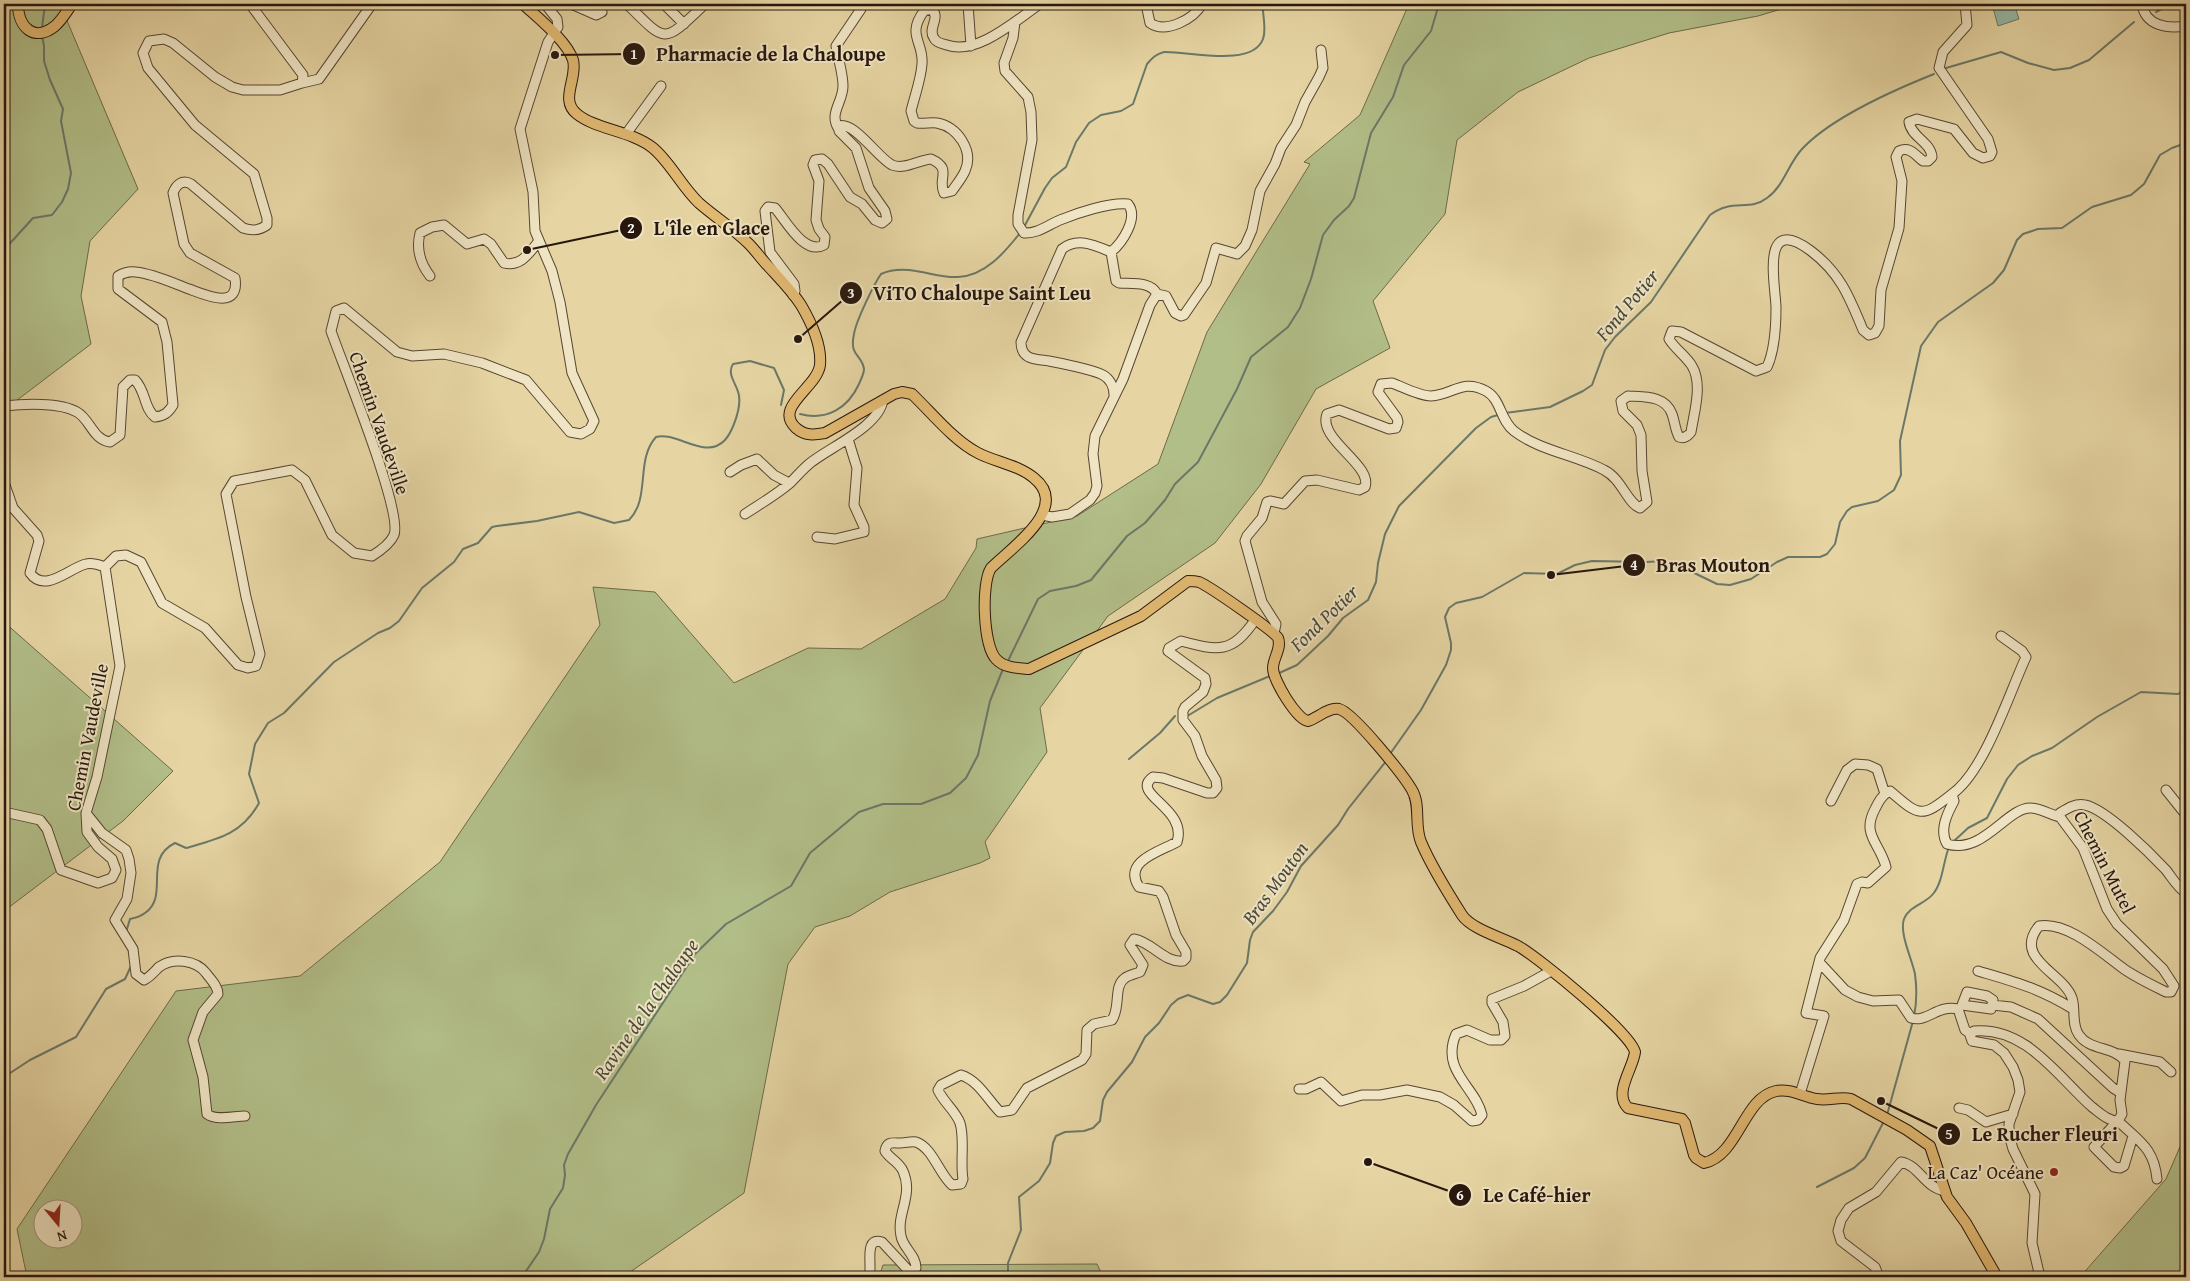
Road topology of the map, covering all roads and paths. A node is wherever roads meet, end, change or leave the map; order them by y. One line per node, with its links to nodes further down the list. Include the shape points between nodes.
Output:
1 (18, 4): 2 (main road, via 21,21 26,29 36,33 56,25)
2 (72, 4)
3 (250, 4): 25 (street, via 303,75)
4 (372, 4): 25 (street, via 319,79)
5 (523, 4): 22 (main road)
6 (545, 4): 22 (street, via 558,23)
7 (571, 4): 8 (street, via 596,15 602,12)
8 (600, 4)
9 (626, 4): 20 (street, via 655,32 669,35)
10 (664, 4): 20 (street)
11 (705, 4): 20 (street)
12 (861, 4): 27 (street, via 861,9 836,46 843,86 834,115)
13 (968, 4): 23 (street)
14 (1040, 4): 19 (street)
15 (1146, 4): 16 (street, via 1150,23 1159,27 1186,19)
16 (1202, 4)
17 (1964, 4): 46 (street, via 1967,24 1942,52 1939,68 1988,139 1992,152 1982,158 1973,153 1954,129 1917,119 1909,122 1913,131 1930,148 1932,157 1928,162 1922,162 1904,149 1896,156 1902,181 1899,228 1881,290 1879,326 1875,333 1869,335 1863,330 1840,280 1829,266 1797,241 1788,240 1780,244 1772,257 1775,323 1767,367 1756,371 1681,332 1672,332 1670,339 1692,366 1696,379 1697,394 1689,435 1679,437 1672,413 1661,401 1628,396 1621,401 1623,411 1637,425 1641,435 1646,502 1640,508 1606,470 1542,446 1518,433 1509,426 1488,392 1466,385 1432,396 1385,382 1378,392 1397,418 1396,428 1389,429 1339,410 1327,414 1324,420 1328,430 1365,476 1363,488 1358,490 1311,480 1300,484 1286,503 1270,501 1266,504 1262,518 1247,536 1245,541 1262,602 1276,624)
18 (2142, 4): 21 (street, via 2144,14 2159,25)
19 (1015, 22): 23 (street); 30 (street, via 1005,71 1028,97 1032,140 1018,224 1024,233 1035,232 1084,213 1128,204 1130,221 1122,240)
20 (684, 24)
21 (2186, 26)
22 (554, 34): 28 (main road, via 574,62 569,102 576,114); 29 (street, Chemin Vaudeville, via 548,42 520,129)
23 (971, 46): 27 (street, via 955,48 937,42 932,35 935,13 928,9 921,15 916,35 922,60 912,117 918,123 938,124 954,131 967,149 965,171 952,191 947,194 942,190 944,173 938,162 931,159 904,166 892,165 850,126)
24 (1321, 50): 32 (street, via 1323,68 1260,191 1245,246 1237,254 1216,248 1206,283 1184,315 1175,313 1166,296)
25 (302, 83): 36 (street, via 280,90 232,88 173,43 164,39 150,41 143,53 148,68 195,125 254,174 267,225 250,231 243,228 191,184 181,182 172,193 184,244 190,253 235,278 233,293 228,297 212,298 136,272 118,276 118,289 158,318 165,330 173,405 166,414 155,417 150,413 136,380 130,380 122,387 121,432 110,442 99,438 74,410 47,405)
26 (660, 86): 28 (street)
27 (838, 128): 33 (street, via 856,148 869,188 887,219 882,222 875,220 862,204 850,198 828,164 822,159 814,160 819,181 816,220 825,237 824,245 812,246 796,236 775,208 768,207 765,211 770,252 794,284)
28 (626, 134): 33 (main road, via 654,149 687,190 750,244)
29 (539, 241): 31 (street, via 521,261 511,264 504,263 484,239 467,244 444,225 432,226 420,233 418,247 420,259); 44 (street, Chemin Vaudeville, via 552,271 560,302 572,373 594,421 590,429 581,434 570,432 526,380 482,363 444,354 412,356 397,352 344,308 336,311 331,330 374,447 394,516 394,534 384,548 372,556 354,553 332,535 305,480 292,470 234,481 226,494 260,654 256,666 248,668 238,665 205,628 162,603 141,562 126,555 116,556)
30 (1111, 252): 32 (street, via 1116,281 1148,286); 34 (street, via 1080,242 1062,249 1021,342 1022,352 1028,358 1102,374 1112,384)
31 (430, 276)
32 (1157, 294): 34 (street)
33 (793, 295): 35 (main road, via 810,320 817,339 820,365 814,381 790,408 791,422 806,433 825,433)
34 (1114, 395): 42 (street, via 1093,445 1095,493 1070,514 1057,517)
35 (883, 400): 37 (street, via 875,415); 42 (main road, via 902,392 912,394 976,453 1034,477 1045,494)
36 (4, 406)
37 (848, 439): 40 (street, via 810,463); 43 (street, via 857,468 854,504 864,532 834,539)
38 (730, 472): 40 (street, via 757,460)
39 (4, 482): 44 (street, via 13,508 39,541 30,572 32,576 48,582 84,564)
40 (789, 483): 41 (street)
41 (745, 514)
42 (1042, 515): 45 (main road, via 1036,526 986,575 989,645 998,662 1029,669 1141,616 1188,581 1201,583)
43 (817, 537)
44 (106, 567): 53 (street, Chemin Vaudeville, via 120,666 97,777)
45 (1255, 620): 46 (main road); 75 (street, via 1235,644 1228,647 1181,641 1168,651 1205,678 1203,692 1182,711 1183,720 1195,736 1217,788 1213,793 1207,793 1163,778 1153,776 1147,781 1148,792 1172,814 1180,835 1177,842 1146,857 1138,865 1135,882 1138,887 1159,891 1164,897 1186,958 1178,961 1161,954 1142,940 1134,939 1130,944 1143,964 1140,972 1121,980 1117,1013 1112,1020 1094,1024 1088,1030 1086,1054 1082,1060 1027,1088 1012,1110 1000,1112 979,1086 961,1075 941,1085 938,1090 941,1097 954,1111 960,1124 963,1179 961,1184 952,1185 926,1148 918,1143 888,1144 885,1150 898,1162 907,1186 901,1239 916,1268 909,1271 891,1250 877,1241 869,1248)
46 (1274, 633): 58 (main road, via 1279,644 1274,673 1301,719 1308,721 1331,710 1344,711 1357,722 1413,791 1421,842 1464,918 1518,946)
47 (2001, 636): 50 (street, via 2026,657 1996,731 1966,781)
48 (2166, 790): 54 (street)
49 (1885, 794): 50 (street, via 1890,791 1904,803 1924,812 1932,810); 51 (street, via 1877,769 1855,764 1847,770); 57 (street, via 1869,820 1869,829 1886,867 1868,883 1857,884 1844,920)
50 (1952, 794): 55 (street, via 1954,801 1947,815 1944,838 1947,844 1955,846 1968,844 1994,830 2018,811 2031,808)
51 (1831, 801)
52 (4, 812): 53 (street, Chemin Vaudeville, via 40,820 47,829 62,870 98,883 112,878 116,870 112,859 87,832)
53 (86, 813): 70 (street, via 102,833 126,850 129,859 128,898 115,920 133,949 136,974 144,980 160,966 188,961 202,967 218,988 218,994 203,1012 193,1040 203,1077 207,1114 216,1118)
54 (2186, 814)
55 (2060, 817): 56 (street, Chemin Mutel, via 2060,813 2075,805 2086,805 2102,813 2140,844); 61 (street, Chemin Mutel, via 2083,848 2116,924 2163,969 2174,986 2171,992 2166,992 2126,970 2075,935 2048,924 2039,926 2032,934 2034,952 2072,996)
56 (2186, 893)
57 (1819, 962): 62 (street, via 1845,990 1867,1000 1899,1000 1910,1018 1918,1020 1949,1007 1958,1009 1965,1030); 67 (street, via 1806,1013 1824,1016)
58 (1552, 971): 65 (street, via 1492,999 1506,1029 1500,1040 1490,1040 1467,1030 1456,1034 1452,1046 1456,1072 1480,1107 1482,1116 1478,1120 1472,1120 1440,1097 1419,1092 1407,1090 1341,1101 1321,1082); 67 (main road, via 1634,1048 1634,1058 1622,1092 1624,1104 1633,1110 1682,1119 1694,1155 1704,1163 1717,1158 1728,1146 1765,1096 1777,1091)
59 (1978, 971): 61 (street, via 2027,985)
60 (1992, 1005): 66 (street, via 2011,1008 2038,1019)
61 (2073, 1009): 63 (street, Chemin Mutel, via 2074,1025 2086,1042)
62 (1971, 1034): 69 (street, via 1972,1041 1994,1045 2013,1067 2020,1092); 71 (street, via 1982,1030 2024,1044 2040,1055 2086,1102)
63 (2119, 1054): 64 (street, Chemin Mutel, via 2160,1062); 66 (street, via 2125,1061)
64 (2171, 1072)
65 (1298, 1089)
66 (2121, 1093): 71 (street, via 2122,1114)
67 (1800, 1094): 74 (main road, via 1823,1100 1852,1098 1930,1146)
68 (1959, 1108): 69 (street, via 1986,1122)
69 (2013, 1114): 78 (street, via 2009,1135 2035,1194 2032,1243)
70 (245, 1116)
71 (2116, 1121): 72 (street); 72 (street, via 2094,1147 2114,1167 2124,1166)
72 (2134, 1136): 73 (street, via 2150,1152)
73 (2157, 1179)
74 (1945, 1191): 76 (street, via 1935,1190 1908,1163 1901,1162 1876,1192 1849,1208 1838,1231 1841,1241 1875,1267); 77 (main road)
75 (869, 1277)
76 (1879, 1277)
77 (1997, 1277)
78 (2040, 1277)

